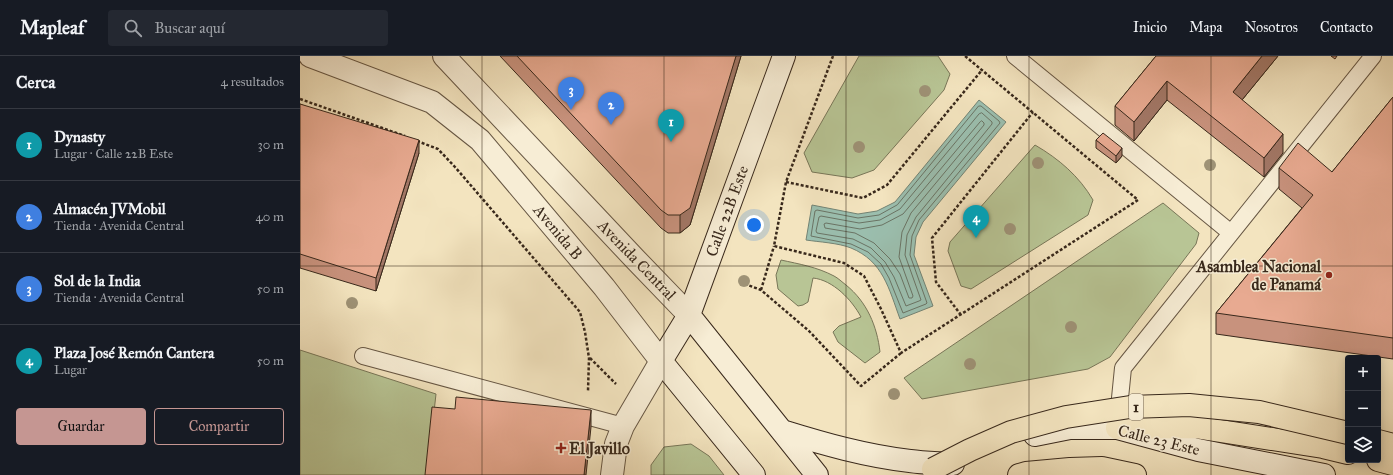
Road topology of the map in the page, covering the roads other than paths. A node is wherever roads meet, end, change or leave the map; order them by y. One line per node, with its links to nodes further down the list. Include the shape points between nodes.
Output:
1 (310, 56): 9 (main road, Avenida B, via 432,102 480,140 604,288)
2 (444, 56): 7 (main road, Avenida Central)
3 (1015, 56): 6 (lane)
4 (1373, 56): 6 (lane)
5 (778, 60): 7 (main road, Calle 22B Este)
6 (1231, 233): 11 (lane, via 1123,368)
7 (689, 315): 9 (main road, Calle 22B Este); 12 (main road, Avenida Central)
8 (363, 356): 10 (lane)
9 (661, 361): 10 (main road, Calle 22B Este); 21 (main road, Avenida B)
10 (622, 426): 20 (main road, Calle 22B Este, via 616,444)
11 (1117, 428): 16 (highway, via 1195,427); 18 (main road, Calle 23 Este / 1, via 1070,428 1014,440); 29 (main road, Calle 23 Este / 1, via 1198,450)
12 (782, 431): 18 (main road, via 822,444 863,453 909,461); 22 (main road, Avenida Central)
13 (1345, 432): 23 (highway, 1, bridge, via 1259,412 1189,405 1130,407 1066,416 1011,432 970,450)
14 (1381, 442): 15 (highway)
15 (1393, 445)
16 (1345, 452)
17 (1381, 461): 19 (highway)
18 (953, 464): 24 (main road, Calle 23 Este / 1)
19 (1393, 464)
20 (612, 475)
21 (754, 475)
22 (817, 475)
23 (924, 475)
24 (928, 475)
25 (1019, 475): 28 (highway, via 1102,468)
26 (1109, 475): 27 (main road)
27 (1117, 475)
28 (1135, 475)
29 (1324, 475)

